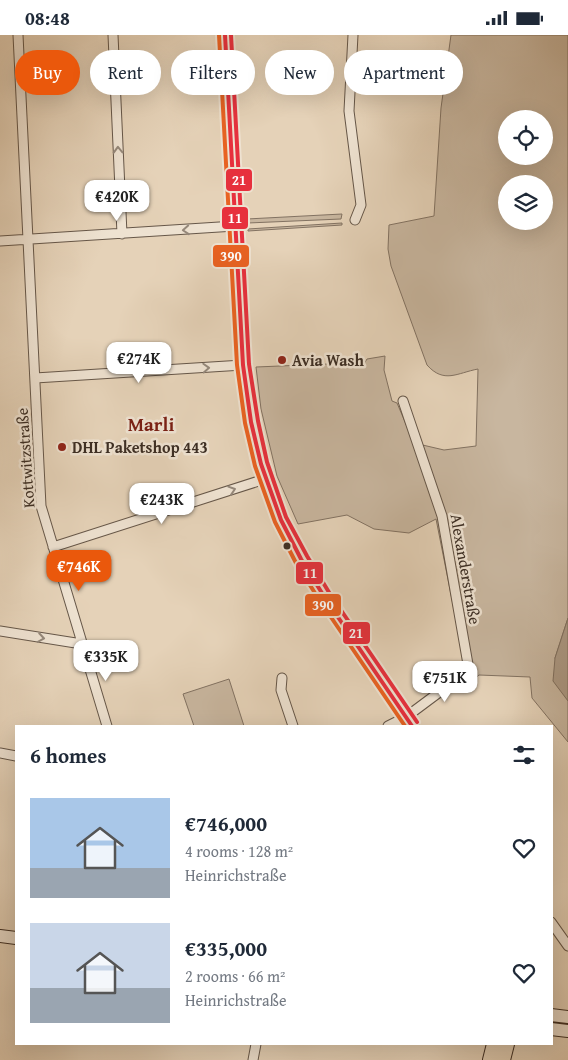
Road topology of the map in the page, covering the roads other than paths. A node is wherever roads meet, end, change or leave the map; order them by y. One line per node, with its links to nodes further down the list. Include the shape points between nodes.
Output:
1 (18, 35): 8 (street, Kottwitzstraße)
2 (113, 35): 7 (street, one-way to 2)
3 (225, 35): 6 (main road)
4 (352, 35): 5 (street, via 349,111 361,205)
5 (355, 220)
6 (235, 227): 7 (street, one-way to 7); 10 (main road)
7 (122, 234): 8 (street)
8 (28, 239): 9 (street); 11 (street, Kottwitzstraße)
9 (0, 241)
10 (243, 365): 11 (street, one-way to 10); 13 (main road, via 249,412)
11 (35, 378): 14 (street, Kottwitzstraße, via 41,506)
12 (403, 401): 18 (street, Alexanderstraße, via 442,515 469,670)
13 (265, 479): 14 (street, one-way to 13); 18 (main road, via 293,545 320,591)
14 (53, 547): 16 (street, Kottwitzstraße)
15 (0, 631): 16 (street, one-way to 16)
16 (82, 644): 19 (street, Kottwitzstraße)
17 (282, 678): 20 (street, via 281,690)
18 (409, 722): 21 (street)
19 (107, 725)
20 (293, 725)
21 (393, 725)
22 (0, 753): 23 (street)
23 (15, 756)
24 (553, 925): 27 (street)
25 (0, 936): 26 (main road)
26 (15, 938)
27 (568, 946)
28 (553, 1015): 29 (main road)
29 (568, 1017)
30 (553, 1029): 31 (main road)
31 (568, 1031)
32 (256, 1045): 35 (street)
33 (494, 1045): 36 (main road)
34 (507, 1045): 37 (main road)
35 (253, 1060)
36 (490, 1060)
37 (503, 1060)

